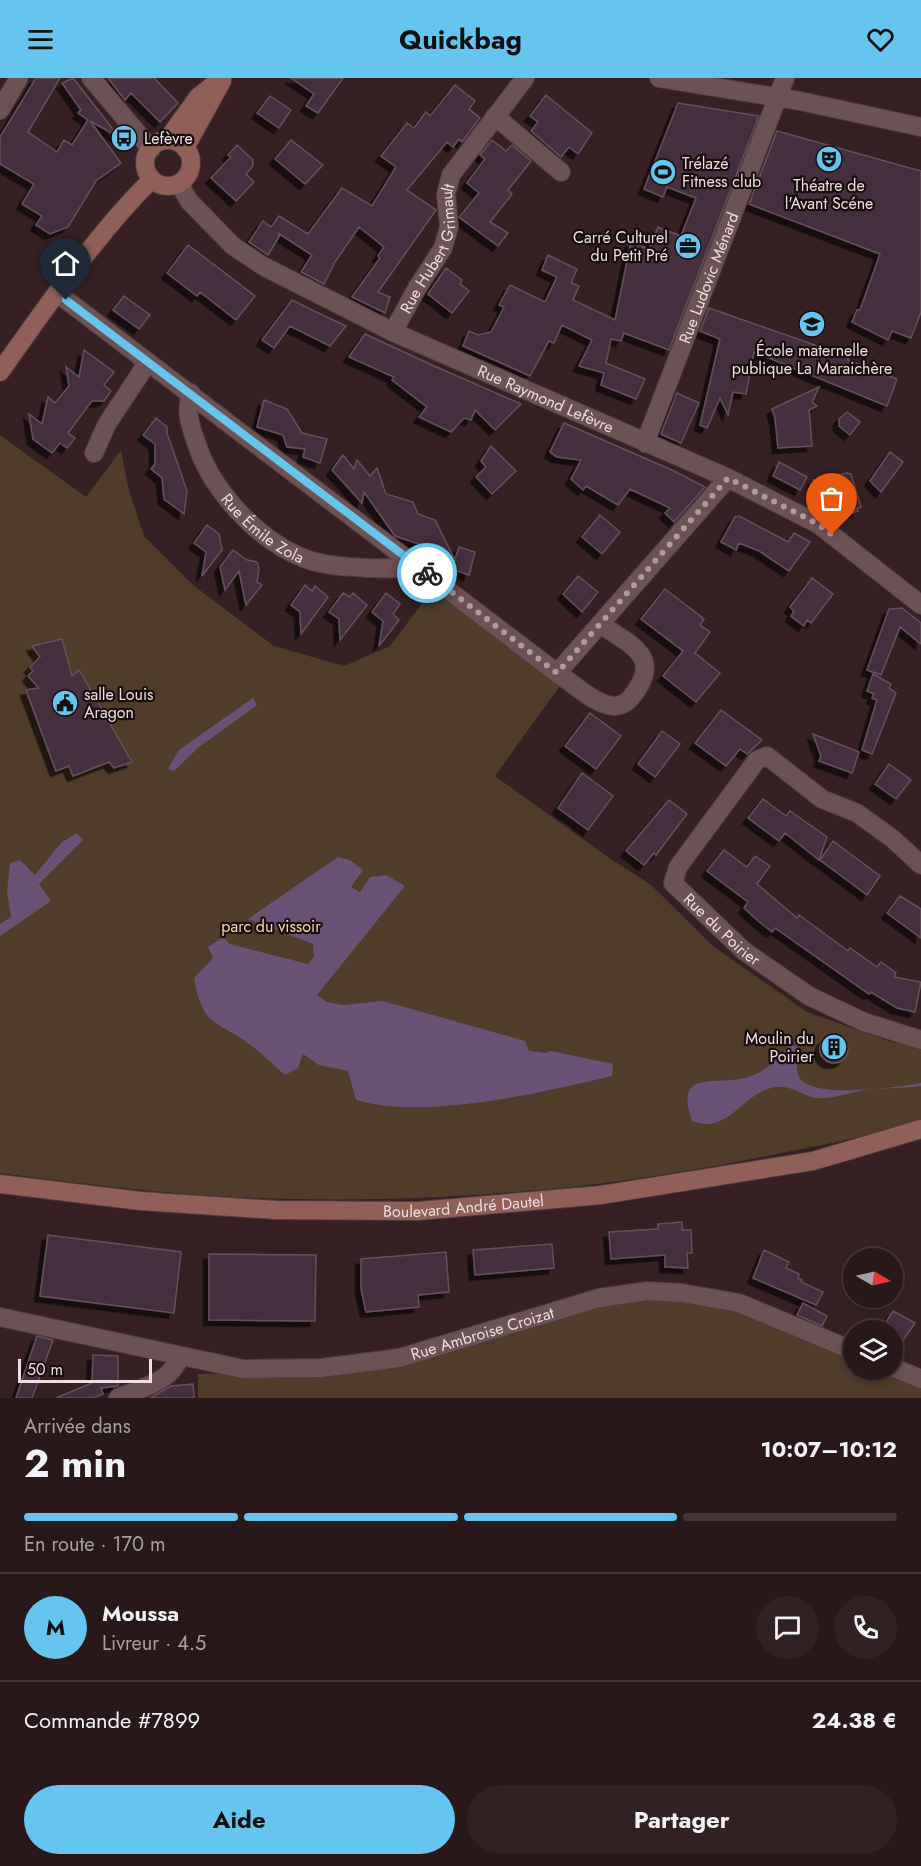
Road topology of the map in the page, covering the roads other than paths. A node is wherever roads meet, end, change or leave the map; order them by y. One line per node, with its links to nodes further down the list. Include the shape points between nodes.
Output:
1 (19, 78): 8 (street)
2 (91, 78): 11 (street)
3 (223, 78): 11 (main road, via 198,98); 12 (main road)
4 (525, 78): 9 (street, Rue Hubert Grimault)
5 (659, 78): 7 (street)
6 (785, 78): 7 (street, Rue Ludovic Ménard)
7 (778, 98): 10 (street); 21 (street, Rue Ludovic Ménard)
8 (0, 110)
9 (495, 116): 13 (street); 17 (street, Rue Hubert Grimault, via 451,175 446,194 449,227 443,248)
10 (921, 127)
11 (159, 145): 12 (main road, via 180,143); 14 (main road, via 146,161)
12 (185, 148): 15 (main road, via 191,167)
13 (561, 172)
14 (153, 179): 15 (main road, via 165,186); 16 (main road)
15 (179, 183): 17 (street, Rue Raymond Lefèvre, via 189,201 233,246 263,266)
16 (57, 293): 18 (street); 19 (main road)
17 (393, 332): 21 (street, Rue Raymond Lefèvre)
18 (148, 362): 20 (street); 22 (street, via 107,424)
19 (0, 372)
20 (191, 393): 24 (street); 24 (street, Rue Émile Zola, via 187,405 189,420 200,456 227,501 266,536 306,559 351,567 403,569)
21 (645, 443): 23 (street, Rue Raymond Lefèvre)
22 (94, 453)
23 (728, 478): 25 (street, Rue Raymond Lefèvre, via 818,524); 26 (street)
24 (415, 564): 27 (street)
25 (921, 605)
26 (602, 625): 27 (street); 27 (street, via 646,662 645,678 629,700 613,706 602,703)
27 (557, 673)
28 (921, 865): 29 (street, Rue du Poirier, via 857,813 822,799 767,756 757,760 704,831 678,867 673,883 744,951 809,996 864,1022)
29 (921, 1040)
30 (921, 1129): 31 (main road, Boulevard André Dautel, via 813,1161 601,1196 418,1211 276,1210 141,1201)
31 (0, 1184)
32 (0, 1317): 34 (street, Rue Ambroise Croizat)
33 (843, 1346): 34 (street, Rue Ambroise Croizat, via 739,1303 647,1291 598,1298 433,1350 362,1365 243,1369)
34 (180, 1356): 37 (street, via 169,1375)
35 (903, 1371): 36 (street)
36 (921, 1378)
37 (118, 1398)

